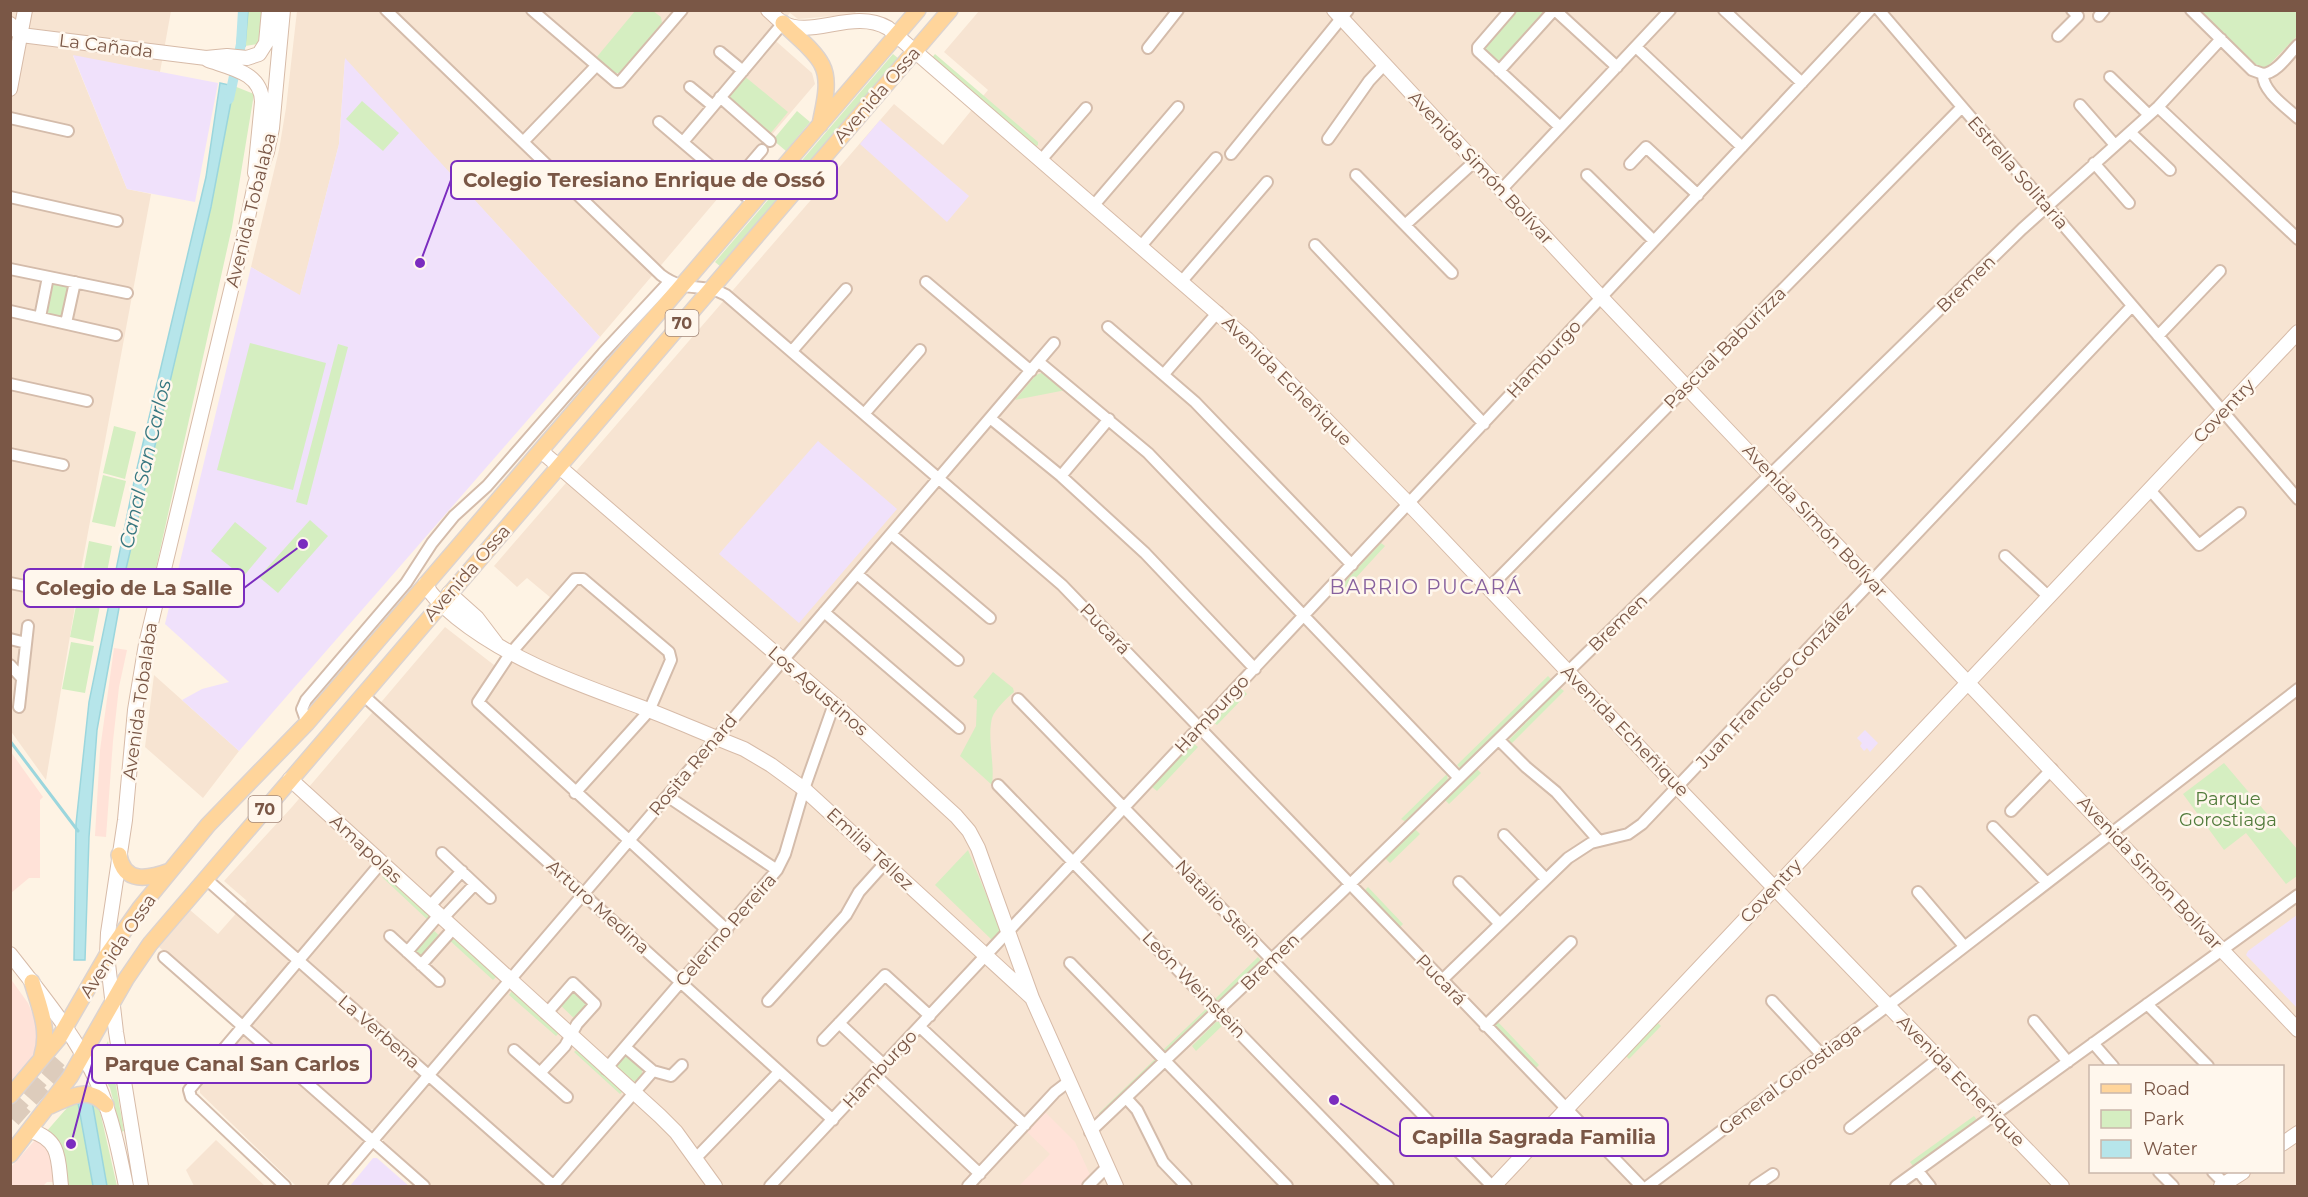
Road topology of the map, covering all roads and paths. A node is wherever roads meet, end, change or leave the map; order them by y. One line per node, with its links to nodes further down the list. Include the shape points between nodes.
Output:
1 (25, 10): 23 (street)
2 (269, 10): 31 (street, La Cañada, via 265,47 256,56)
3 (283, 10): 72 (street, Avenida Tobalaba, via 272,128)
4 (386, 10): 57 (street)
5 (532, 10): 33 (street)
6 (768, 10): 20 (street)
7 (918, 10): 22 (main road, Avenida Ossa / 70)
8 (950, 10): 29 (main road, Avenida Ossa / 70)
9 (1178, 10): 28 (street)
10 (1510, 10): 36 (street, via 1478,47)
11 (1555, 10): 34 (street); 36 (street)
12 (1670, 10): 27 (street)
13 (1724, 10): 39 (street)
14 (1870, 10): 39 (street, Hamburgo)
15 (1879, 10): 45 (street, Estrella Solitaria)
16 (2072, 10): 24 (street, via 2078,16)
17 (2191, 10): 25 (street)
18 (675, 13): 33 (street, via 620,82)
19 (1341, 13): 32 (street, Avenida Simón Bolívar); 62 (street)
20 (783, 23): 22 (street, Avenida Echeñique, via 802,27 868,21); 35 (street); 51 (main road, via 825,71)
21 (10, 24): 23 (street)
22 (897, 35): 29 (street, Avenida Echeñique); 51 (main road, Avenida Ossa / 70)
23 (16, 36): 31 (street, La Cañada); 41 (street)
24 (2058, 36)
25 (2221, 39): 37 (street, via 2252,70); 47 (street, Bremen)
26 (2298, 45): 37 (street, via 2269,74)
27 (1636, 47): 34 (street); 60 (street)
28 (1148, 48)
29 (914, 51): 64 (street, Avenida Echeñique); 96 (main road, Avenida Ossa / 70)
30 (720, 52): 35 (street)
31 (229, 62): 72 (street, La Cañada, via 255,80 262,96)
32 (1384, 65): 55 (street); 65 (street, Avenida Simón Bolívar)
33 (596, 66): 57 (street)
34 (1617, 67): 52 (street)
35 (742, 71): 42 (street)
36 (1499, 71): 52 (street)
37 (2263, 74): 49 (street, via 2268,90)
38 (2110, 77): 47 (street)
39 (1802, 83): 60 (street, Hamburgo)
40 (690, 87): 42 (street)
41 (10, 89)
42 (716, 102): 56 (street); 58 (street)
43 (2080, 105): 59 (street)
44 (1178, 107): 79 (street)
45 (1962, 107): 80 (street, Estrella Solitaria); 115 (street, Pascual Baburizza)
46 (1086, 108): 64 (street)
47 (2153, 111): 54 (street, Bremen); 83 (street)
48 (10, 118): 53 (street)
49 (2298, 118)
50 (659, 123): 58 (street)
51 (820, 125): 77 (main road, Avenida Ossa / 70)
52 (1560, 127): 74 (street)
53 (68, 131)
54 (2130, 132): 59 (street, Bremen); 68 (street)
55 (1328, 139)
56 (770, 141)
57 (523, 142): 94 (street)
58 (683, 142): 73 (street)
59 (2115, 144): 66 (street, Bremen)
60 (1742, 147): 75 (street, Hamburgo)
61 (762, 150): 73 (street)
62 (1231, 154)
63 (1216, 158): 86 (street)
64 (1041, 160): 79 (street, Avenida Echeñique)
65 (1474, 162): 74 (street, Avenida Simón Bolívar); 82 (street)
66 (2094, 163): 78 (street); 80 (street, Bremen)
67 (1630, 164): 75 (street, via 1646,147)
68 (2170, 170)
69 (1356, 175): 82 (street)
70 (1587, 175): 84 (street)
71 (1267, 182): 91 (street)
72 (255, 184): 187 (street, Avenida Tobalaba, via 146,644)
73 (732, 185): 77 (street)
74 (1501, 190): 98 (street, Avenida Simón Bolívar)
75 (1698, 195): 84 (street, Hamburgo)
76 (10, 197): 81 (street)
77 (754, 203): 94 (main road, Avenida Ossa / 70)
78 (2129, 203)
79 (1094, 205): 86 (street, Avenida Echeñique)
80 (2046, 206): 99 (street, Estrella Solitaria); 127 (street, Bremen)
81 (117, 221)
82 (1405, 225): 89 (street)
83 (2298, 239)
84 (1654, 241): 98 (street, Hamburgo)
85 (1315, 245): 121 (street)
86 (1141, 246): 91 (street, Avenida Echeñique)
87 (10, 269): 90 (street)
88 (2220, 271): 107 (street)
89 (1452, 273)
90 (48, 277): 92 (street); 102 (street)
91 (1182, 281): 101 (street, Avenida Echeñique)
92 (75, 282): 97 (street); 103 (street)
93 (926, 282): 112 (street)
94 (676, 284): 96 (street, Pucará); 122 (street, Avenida Ossa, via 603,353); 123 (main road, Avenida Ossa / 70)
95 (846, 289): 110 (street)
96 (710, 290): 110 (street, Pucará, via 726,295); 126 (main road, Avenida Ossa / 70)
97 (127, 293)
98 (1601, 297): 115 (street, Avenida Simón Bolívar); 121 (street, Hamburgo)
99 (2132, 306): 107 (street, Estrella Solitaria); 138 (street, Juan Francisco González)
100 (10, 310): 102 (street)
101 (1218, 312): 113 (street); 132 (street, Avenida Echeñique)
102 (40, 317): 103 (street)
103 (66, 323): 105 (street)
104 (1108, 327): 113 (street)
105 (116, 334)
106 (2297, 334): 117 (street, Coventry)
107 (2158, 336): 117 (street, Estrella Solitaria)
108 (1054, 343): 111 (street, Rosita Renard)
109 (920, 350): 118 (street)
110 (792, 351): 118 (street, Pucará)
111 (1039, 362): 112 (street, Rosita Renard); 120 (street)
112 (1031, 371): 119 (street, Rosita Renard)
113 (1164, 374): 136 (street)
114 (10, 384): 116 (street)
115 (1688, 386): 127 (street, Avenida Simón Bolívar); 141 (street, Pascual Baburizza)
116 (87, 401)
117 (2222, 412): 130 (street, Coventry); 131 (street, Estrella Solitaria)
118 (864, 414): 129 (street, Pucará)
119 (990, 418): 128 (street); 129 (street, Rosita Renard)
120 (1109, 419): 128 (street); 147 (street, via 1148,453)
121 (1484, 424): 132 (street, Hamburgo)
122 (528, 439): 123 (street, Los Agustinos); 165 (street, Avenida Ossa, via 487,486 454,516 406,583 310,694 302,709)
123 (541, 451): 126 (street, Los Agustinos); 140 (main road, Avenida Ossa / 70)
124 (10, 454): 125 (street)
125 (63, 465)
126 (559, 466): 144 (main road, Avenida Ossa / 70); 152 (street, Los Agustinos)
127 (1772, 475): 138 (street, Avenida Simón Bolívar); 156 (street, Bremen)
128 (1061, 476): 155 (street, via 1145,553)
129 (939, 478): 134 (street, Rosita Renard); 167 (street, Pucará, via 1062,585)
130 (2150, 490): 133 (street, via 2199,545); 143 (street, Coventry)
131 (2298, 499)
132 (1409, 504): 136 (street, Hamburgo); 141 (street, Avenida Echeñique)
133 (2240, 513)
134 (891, 534): 137 (street, Rosita Renard); 146 (street)
135 (2005, 556): 143 (street)
136 (1352, 565): 147 (street, Hamburgo)
137 (857, 574): 145 (street, Rosita Renard); 153 (street)
138 (1872, 581): 158 (street, Avenida Simón Bolívar); 175 (street, Juan Francisco González)
139 (10, 583): 142 (street)
140 (425, 584): 144 (street, Emilia Téllez); 165 (main road, Avenida Ossa / 70)
141 (1489, 588): 156 (street, Avenida Echeñique)
142 (55, 592)
143 (2049, 597): 158 (street, Coventry)
144 (445, 598): 151 (street, Emilia Téllez, via 477,618); 160 (main road, Avenida Ossa / 70)
145 (824, 612): 152 (street, Rosita Renard); 166 (street)
146 (990, 618)
147 (1304, 618): 155 (street, Hamburgo); 172 (street)
148 (28, 626): 150 (street)
149 (10, 639): 150 (street)
150 (26, 643): 157 (street)
151 (505, 650): 164 (street, Emilia Téllez, via 549,672); 164 (street, via 575,579 583,579 669,652 671,656); 177 (street, via 478,702)
152 (783, 660): 162 (street, Los Agustinos); 168 (street, Rosita Renard)
153 (958, 660)
154 (10, 665): 157 (street)
155 (1255, 669): 167 (street, Hamburgo)
156 (1569, 672): 170 (street, Bremen); 175 (street, Avenida Echeñique)
157 (21, 677): 163 (street)
158 (1968, 682): 171 (street, Avenida Simón Bolívar); 200 (street, Coventry)
159 (2298, 689): 182 (street, General Gorostiaga)
160 (363, 695): 169 (main road, Avenida Ossa / 70); 202 (street, Arturo Medina)
161 (1018, 699): 179 (street, Natalio Stein)
162 (834, 704): 176 (street, Celerino Pereira); 209 (street, Los Agustinos, via 969,831)
163 (19, 707)
164 (649, 711): 168 (street, Emilia Téllez); 177 (street)
165 (307, 723): 169 (main road); 192 (main road, Avenida Ossa / 70)
166 (959, 728)
167 (1199, 728): 179 (street, Hamburgo); 199 (street, Pucará)
168 (717, 738): 176 (street, Emilia Téllez, via 753,755); 178 (street, Rosita Renard)
169 (324, 739): 173 (main road, Avenida Ossa / 70)
170 (1499, 740): 172 (street, Bremen); 185 (street, via 1556,792)
171 (2052, 769): 180 (street); 182 (street, Avenida Simón Bolívar)
172 (1459, 778): 199 (street, Bremen)
173 (290, 780): 189 (street, Amapolas); 194 (main road, Avenida Ossa / 70)
174 (998, 785): 188 (street, León Weinstein)
175 (1678, 788): 185 (street, Juan Francisco González, via 1635,829); 200 (street, Avenida Echeñique)
176 (804, 789): 190 (street, Emilia Téllez); 191 (street, Celerino Pereira)
177 (575, 793): 184 (street)
178 (667, 796): 184 (street, Rosita Renard); 191 (street)
179 (1124, 808): 188 (street, Hamburgo); 220 (street, Natalio Stein)
180 (2011, 811)
181 (1993, 827): 197 (street)
182 (2111, 832): 197 (street, General Gorostiaga); 213 (street, Avenida Simón Bolívar)
183 (1504, 835): 195 (street)
184 (628, 841): 202 (street, Rosita Renard); 208 (street)
185 (1599, 841): 195 (street, Juan Francisco González, via 1575,853)
186 (442, 852): 193 (street)
187 (119, 855): 192 (main road, via 125,870 138,877); 216 (street, Avenida Tobalaba)
188 (1074, 862): 209 (street, Hamburgo); 234 (street, León Weinstein)
189 (381, 863): 205 (street, Amapolas); 219 (street)
190 (885, 863): 217 (street, Emilia Téllez); 230 (street, via 859,892 846,915)
191 (777, 870): 208 (street, Celerino Pereira)
192 (170, 871): 216 (main road, Avenida Ossa / 70)
193 (462, 871): 198 (street); 205 (street)
194 (205, 878): 219 (street, La Verbena); 229 (main road, Avenida Ossa / 70, via 150,944)
195 (1546, 879): 206 (street, Juan Francisco González)
196 (1459, 882): 206 (street)
197 (2047, 883): 212 (street, General Gorostiaga)
198 (475, 884): 204 (street); 205 (street)
199 (1350, 885): 220 (street, Bremen); 224 (street, Pucará)
200 (1774, 887): 233 (street, Avenida Echeñique); 272 (street, Coventry)
201 (1918, 892): 212 (street)
202 (583, 894): 223 (street, Rosita Renard); 227 (street, Arturo Medina)
203 (2298, 894): 213 (street)
204 (490, 898)
205 (436, 914): 207 (street, Amapolas); 214 (street)
206 (1500, 923): 224 (street, Juan Francisco González)
207 (453, 929): 222 (street); 223 (street, Amapolas)
208 (726, 930): 227 (street, Celerino Pereira)
209 (1009, 932): 217 (street, Hamburgo); 228 (street, Los Agustinos)
210 (390, 936): 214 (street)
211 (1570, 942): 240 (street)
212 (1964, 946): 233 (street, General Gorostiaga)
213 (2221, 950): 232 (street); 243 (street, Avenida Simón Bolívar)
214 (407, 952): 222 (street)
215 (10, 954): 226 (street)
216 (107, 955): 229 (street, Avenida Tobalaba); 242 (main road, Avenida Ossa / 70)
217 (986, 956): 228 (street, Emilia Téllez); 236 (street, Hamburgo)
218 (164, 957): 239 (street)
219 (298, 960): 239 (street); 264 (street, La Verbena)
220 (1272, 960): 234 (street, Bremen); 309 (street, Natalio Stein)
221 (1070, 963): 252 (street)
222 (421, 965): 225 (street)
223 (508, 980): 235 (street, Amapolas); 264 (street, Rosita Renard)
224 (1442, 980): 240 (street, Pucará)
225 (439, 981)
226 (32, 982): 242 (street); 254 (main road, via 45,1033)
227 (681, 982): 247 (street, Celerino Pereira); 261 (street, Arturo Medina)
228 (1032, 999): 265 (street, Emilia Téllez)
229 (113, 1001): 250 (main road, Avenida Ossa / 70); 296 (street, Avenida Tobalaba)
230 (768, 1001)
231 (1772, 1001): 249 (street)
232 (2147, 1004): 246 (street); 258 (street)
233 (1888, 1005): 249 (street, General Gorostiaga); 251 (street, Avenida Echeñique)
234 (1219, 1011): 252 (street, Bremen); 308 (street, León Weinstein)
235 (546, 1014): 244 (street, Amapolas); 244 (street, via 573,983 595,1004)
236 (930, 1016): 238 (street, via 885,975); 241 (street, Hamburgo)
237 (2034, 1021): 253 (street)
238 (839, 1023): 245 (street); 256 (street)
239 (243, 1026): 281 (street); 297 (street, via 189,1092)
240 (1485, 1026): 272 (street, Pucará)
241 (920, 1027): 256 (street, Hamburgo); 275 (street)
242 (65, 1028): 250 (street); 254 (main road, Avenida Ossa / 70)
243 (2298, 1030)
244 (570, 1036): 259 (street, Amapolas); 262 (street)
245 (823, 1040)
246 (2093, 1043): 253 (street); 257 (street)
247 (625, 1047): 259 (street, Celerino Pereira); 260 (street)
248 (514, 1050): 262 (street)
249 (1822, 1055): 311 (street, General Gorostiaga)
250 (83, 1056): 270 (street); 271 (main road, Avenida Ossa / 70)
251 (1939, 1058): 273 (street, Avenida Echeñique); 276 (street)
252 (1166, 1061): 269 (street, Bremen); 307 (street)
253 (2068, 1062): 273 (street)
254 (38, 1065): 267 (main road, Avenida Ossa / 70)
255 (682, 1065): 260 (street, via 670,1076)
256 (885, 1065): 263 (street, Hamburgo)
257 (2112, 1065)
258 (2207, 1065)
259 (606, 1069): 266 (street, Amapolas)
260 (653, 1071): 266 (street)
261 (779, 1072): 274 (street, Arturo Medina); 285 (street)
262 (540, 1073): 268 (street)
263 (875, 1075): 274 (street, Hamburgo); 290 (street)
264 (429, 1076): 281 (street, Rosita Renard); 300 (street, La Verbena)
265 (1068, 1082): 275 (street); 279 (street, Emilia Téllez)
266 (634, 1094): 285 (street, Amapolas, via 676,1132); 300 (street)
267 (10, 1096)
268 (567, 1097)
269 (1127, 1099): 279 (street, Bremen); 306 (street, via 1137,1110 1163,1162)
270 (106, 1104): 271 (main road, via 85,1094); 295 (street)
271 (50, 1106): 278 (main road, Avenida Ossa / 70)
272 (1566, 1110): 284 (street, Coventry); 310 (street, Pucará)
273 (1994, 1116): 286 (street); 315 (street, Avenida Echeñique)
274 (833, 1120): 302 (street, Hamburgo)
275 (1025, 1125): 290 (street)
276 (1850, 1128)
277 (1492, 1129): 284 (street)
278 (31, 1131): 283 (main road, Avenida Ossa / 70); 294 (street, via 52,1143 58,1155)
279 (1090, 1132): 292 (street, Emilia Téllez)
280 (2298, 1133): 282 (street)
281 (373, 1141): 298 (street, Rosita Renard); 299 (street)
282 (2284, 1143)
283 (10, 1155)
284 (1522, 1156): 309 (street, Coventry)
285 (695, 1159): 301 (street, Amapolas)
286 (1918, 1171): 313 (street); 314 (street)
287 (2160, 1173): 316 (street)
288 (2214, 1173): 293 (street)
289 (2241, 1173): 293 (street)
290 (980, 1174): 303 (street)
291 (1773, 1174): 312 (street)
292 (1111, 1176): 304 (street); 305 (street)
293 (2223, 1185)
294 (61, 1186)
295 (126, 1186)
296 (141, 1186)
297 (285, 1186)
298 (334, 1186)
299 (424, 1186)
300 (554, 1186)
301 (715, 1186)
302 (770, 1186)
303 (968, 1186)
304 (1088, 1186)
305 (1096, 1186)
306 (1186, 1186)
307 (1287, 1186)
308 (1388, 1186)
309 (1493, 1186)
310 (1641, 1186)
311 (1648, 1186)
312 (1755, 1186)
313 (1896, 1186)
314 (1930, 1186)
315 (2062, 1186)
316 (2174, 1186)

